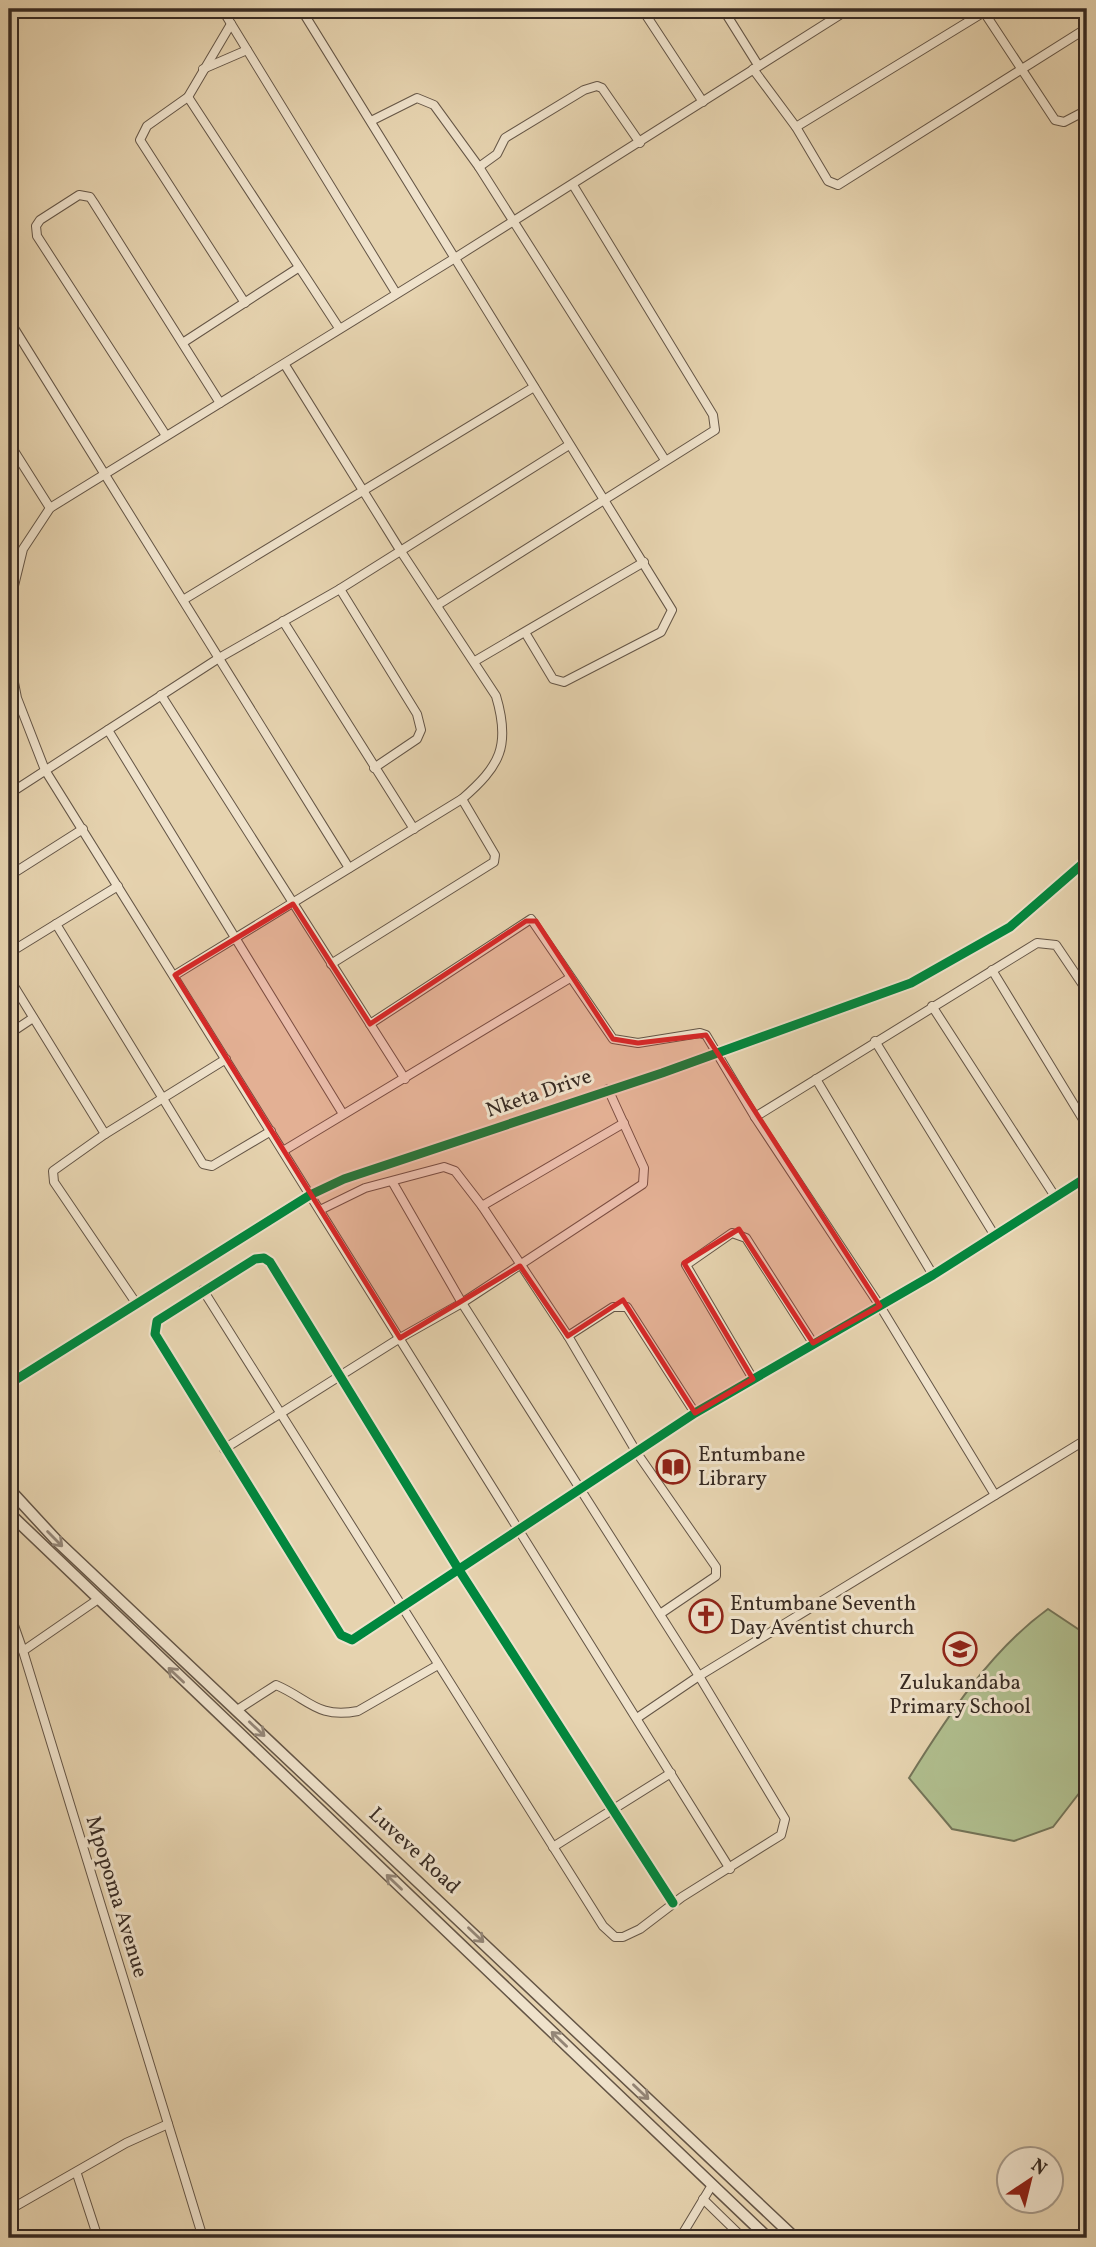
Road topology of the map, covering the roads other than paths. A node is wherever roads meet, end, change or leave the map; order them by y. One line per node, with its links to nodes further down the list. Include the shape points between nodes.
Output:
1 (222, 9): 7 (street)
2 (301, 9): 16 (street)
3 (642, 9): 14 (street)
4 (723, 9): 10 (street)
5 (849, 9): 10 (street)
6 (985, 10): 11 (street); 17 (street)
7 (231, 24): 9 (street); 12 (street)
8 (1087, 29): 11 (street)
9 (247, 50): 12 (street); 24 (street)
10 (755, 67): 14 (street); 17 (street)
11 (1022, 68): 15 (street, via 1055,121 1064,122); 17 (street, via 838,185 828,181)
12 (203, 69): 13 (street)
13 (188, 97): 23 (street); 25 (street, via 147,126 140,140)
14 (703, 102): 18 (street)
15 (1087, 110)
16 (371, 121): 19 (street, via 416,98 426,99 435,105); 22 (street)
17 (796, 127)
18 (640, 143): 19 (street, via 603,88 597,86 505,138 497,154); 20 (street)
19 (478, 167): 21 (street)
20 (573, 185): 21 (street); 35 (street, via 715,418 715,430)
21 (511, 223): 22 (street); 35 (street)
22 (456, 258): 24 (street); 30 (street)
23 (298, 268): 25 (street); 27 (street)
24 (396, 293): 27 (street)
25 (245, 303): 28 (street)
26 (9, 320): 36 (street)
27 (339, 328): 29 (street)
28 (184, 342): 31 (street); 32 (street, via 90,197 79,195 40,220 37,236)
29 (285, 365): 31 (street); 37 (street)
30 (534, 387): 34 (street); 37 (street)
31 (220, 403): 32 (street)
32 (165, 434): 36 (street)
33 (9, 443): 39 (street)
34 (569, 445): 38 (street); 40 (street)
35 (666, 460): 38 (street)
36 (104, 471): 39 (street); 43 (street)
37 (365, 492): 40 (street); 43 (street)
38 (606, 501): 41 (street); 44 (street)
39 (50, 508): 45 (street, via 23,549)
40 (400, 550): 42 (street); 44 (street)
41 (644, 562): 47 (street); 47 (street, via 672,610 660,632 564,682 553,679)
42 (340, 589): 46 (street); 53 (street, via 417,715 421,730 417,739)
43 (183, 600): 49 (street)
44 (439, 604): 50 (street)
45 (9, 606)
46 (283, 621): 49 (street); 53 (street)
47 (526, 634): 50 (street)
48 (9, 657): 54 (street, via 17,698)
49 (219, 658): 51 (street); 60 (street)
50 (475, 661): 56 (street, via 496,696 503,743 489,775)
51 (161, 695): 52 (street); 63 (street)
52 (108, 730): 54 (street); 65 (street)
53 (374, 768): 58 (street)
54 (45, 770): 55 (street); 57 (street)
55 (9, 794)
56 (462, 799): 58 (street); 67 (street, via 495,855 494,862)
57 (83, 829): 61 (street); 62 (street)
58 (414, 829): 60 (street)
59 (1087, 859): 78 (street, Nketa Drive, via 1010,927 963,956 911,983)
60 (349, 868): 63 (street)
61 (9, 876)
62 (118, 886): 64 (street); 69 (street)
63 (293, 904): 65 (street); 67 (street)
64 (56, 924): 66 (street); 83 (street)
65 (236, 939): 69 (street); 84 (street)
66 (9, 953)
67 (331, 964): 75 (street)
68 (992, 970): 72 (street, via 1037,943 1050,942 1061,950); 73 (street); 87 (street)
69 (175, 975): 79 (street)
70 (9, 978): 74 (street)
71 (570, 978): 75 (street, via 536,921 529,919); 78 (street, via 613,1039 638,1043 704,1034); 80 (street)
72 (1087, 991)
73 (932, 1006): 77 (street); 94 (street)
74 (33, 1018): 76 (street); 89 (street)
75 (370, 1024): 80 (street)
76 (9, 1034)
77 (875, 1041): 81 (street); 97 (street)
78 (717, 1053): 82 (street, Nketa Drive); 85 (street)
79 (226, 1059): 83 (street); 88 (street)
80 (405, 1079): 84 (street)
81 (817, 1079): 85 (street); 99 (street)
82 (608, 1089): 86 (street); 93 (street, Nketa Drive, via 344,1179)
83 (163, 1098): 88 (street, via 208,1166); 89 (street)
84 (343, 1114): 90 (street)
85 (755, 1117): 103 (street)
86 (624, 1123): 95 (street); 98 (street, via 644,1168 643,1184)
87 (1087, 1125)
88 (271, 1130): 90 (street)
89 (105, 1134): 101 (street, via 55,1167 52,1175)
90 (284, 1151): 93 (street)
91 (1087, 1177): 94 (street)
92 (393, 1183): 95 (street, via 448,1167); 96 (street, via 365,1188); 102 (street)
93 (310, 1195): 96 (street); 101 (street, Nketa Drive)
94 (1056, 1198): 97 (street)
95 (482, 1206): 98 (street)
96 (320, 1210): 105 (street)
97 (995, 1236): 99 (street)
98 (520, 1266): 102 (street); 104 (street)
99 (933, 1275): 103 (street)
100 (203, 1290): 107 (street, via 264,1258); 110 (street); 113 (street, via 157,1321 155,1334)
101 (136, 1303): 109 (street, Nketa Drive)
102 (462, 1303): 105 (street); 116 (street)
103 (880, 1306): 106 (street); 117 (street)
104 (568, 1336): 111 (street, via 613,1307 627,1307); 114 (street)
105 (400, 1338): 107 (street); 119 (street)
106 (813, 1343): 108 (street); 108 (street, via 746,1238 732,1233 686,1265)
107 (340, 1375): 110 (street); 120 (street)
108 (753, 1379): 111 (street)
109 (9, 1384)
110 (281, 1412): 113 (street); 122 (street)
111 (695, 1413): 114 (street)
112 (1087, 1439): 117 (street)
113 (224, 1449): 122 (street, via 346,1640)
114 (637, 1453): 116 (street); 124 (street, via 718,1570 716,1576)
115 (9, 1489): 128 (street, Luveve Road, one-way to 128, via 57,1541)
116 (580, 1492): 119 (street); 124 (street)
117 (995, 1495): 127 (street)
118 (9, 1513): 121 (street, Luveve Road)
119 (521, 1531): 120 (street); 129 (street)
120 (459, 1570): 122 (street); 131 (street)
121 (97, 1600): 125 (street); 137 (street, Luveve Road, one-way to 121)
122 (401, 1607): 126 (street)
123 (9, 1611): 125 (street, Mpopoma Avenue)
124 (660, 1614): 127 (street)
125 (23, 1651): 135 (street, Mpopoma Avenue)
126 (438, 1665): 128 (street, via 358,1711 321,1710 276,1685); 132 (street)
127 (699, 1676): 129 (street); 133 (street, via 785,1819 781,1835)
128 (237, 1710): 145 (street, Luveve Road, one-way to 145)
129 (638, 1717): 130 (street)
130 (671, 1773): 131 (street); 133 (street)
131 (612, 1811): 132 (street); 134 (street)
132 (553, 1847): 134 (street, via 603,1926 615,1937 640,1929)
133 (730, 1869): 134 (street)
134 (673, 1903)
135 (168, 2124): 136 (street, via 126,2143); 141 (street, Mpopoma Avenue)
136 (77, 2174): 139 (street); 140 (street)
137 (712, 2185): 138 (street); 144 (street, Luveve Road)
138 (703, 2199): 142 (street); 143 (street)
139 (9, 2210)
140 (98, 2238)
141 (203, 2238)
142 (680, 2238)
143 (743, 2238)
144 (768, 2238)
145 (795, 2238)

